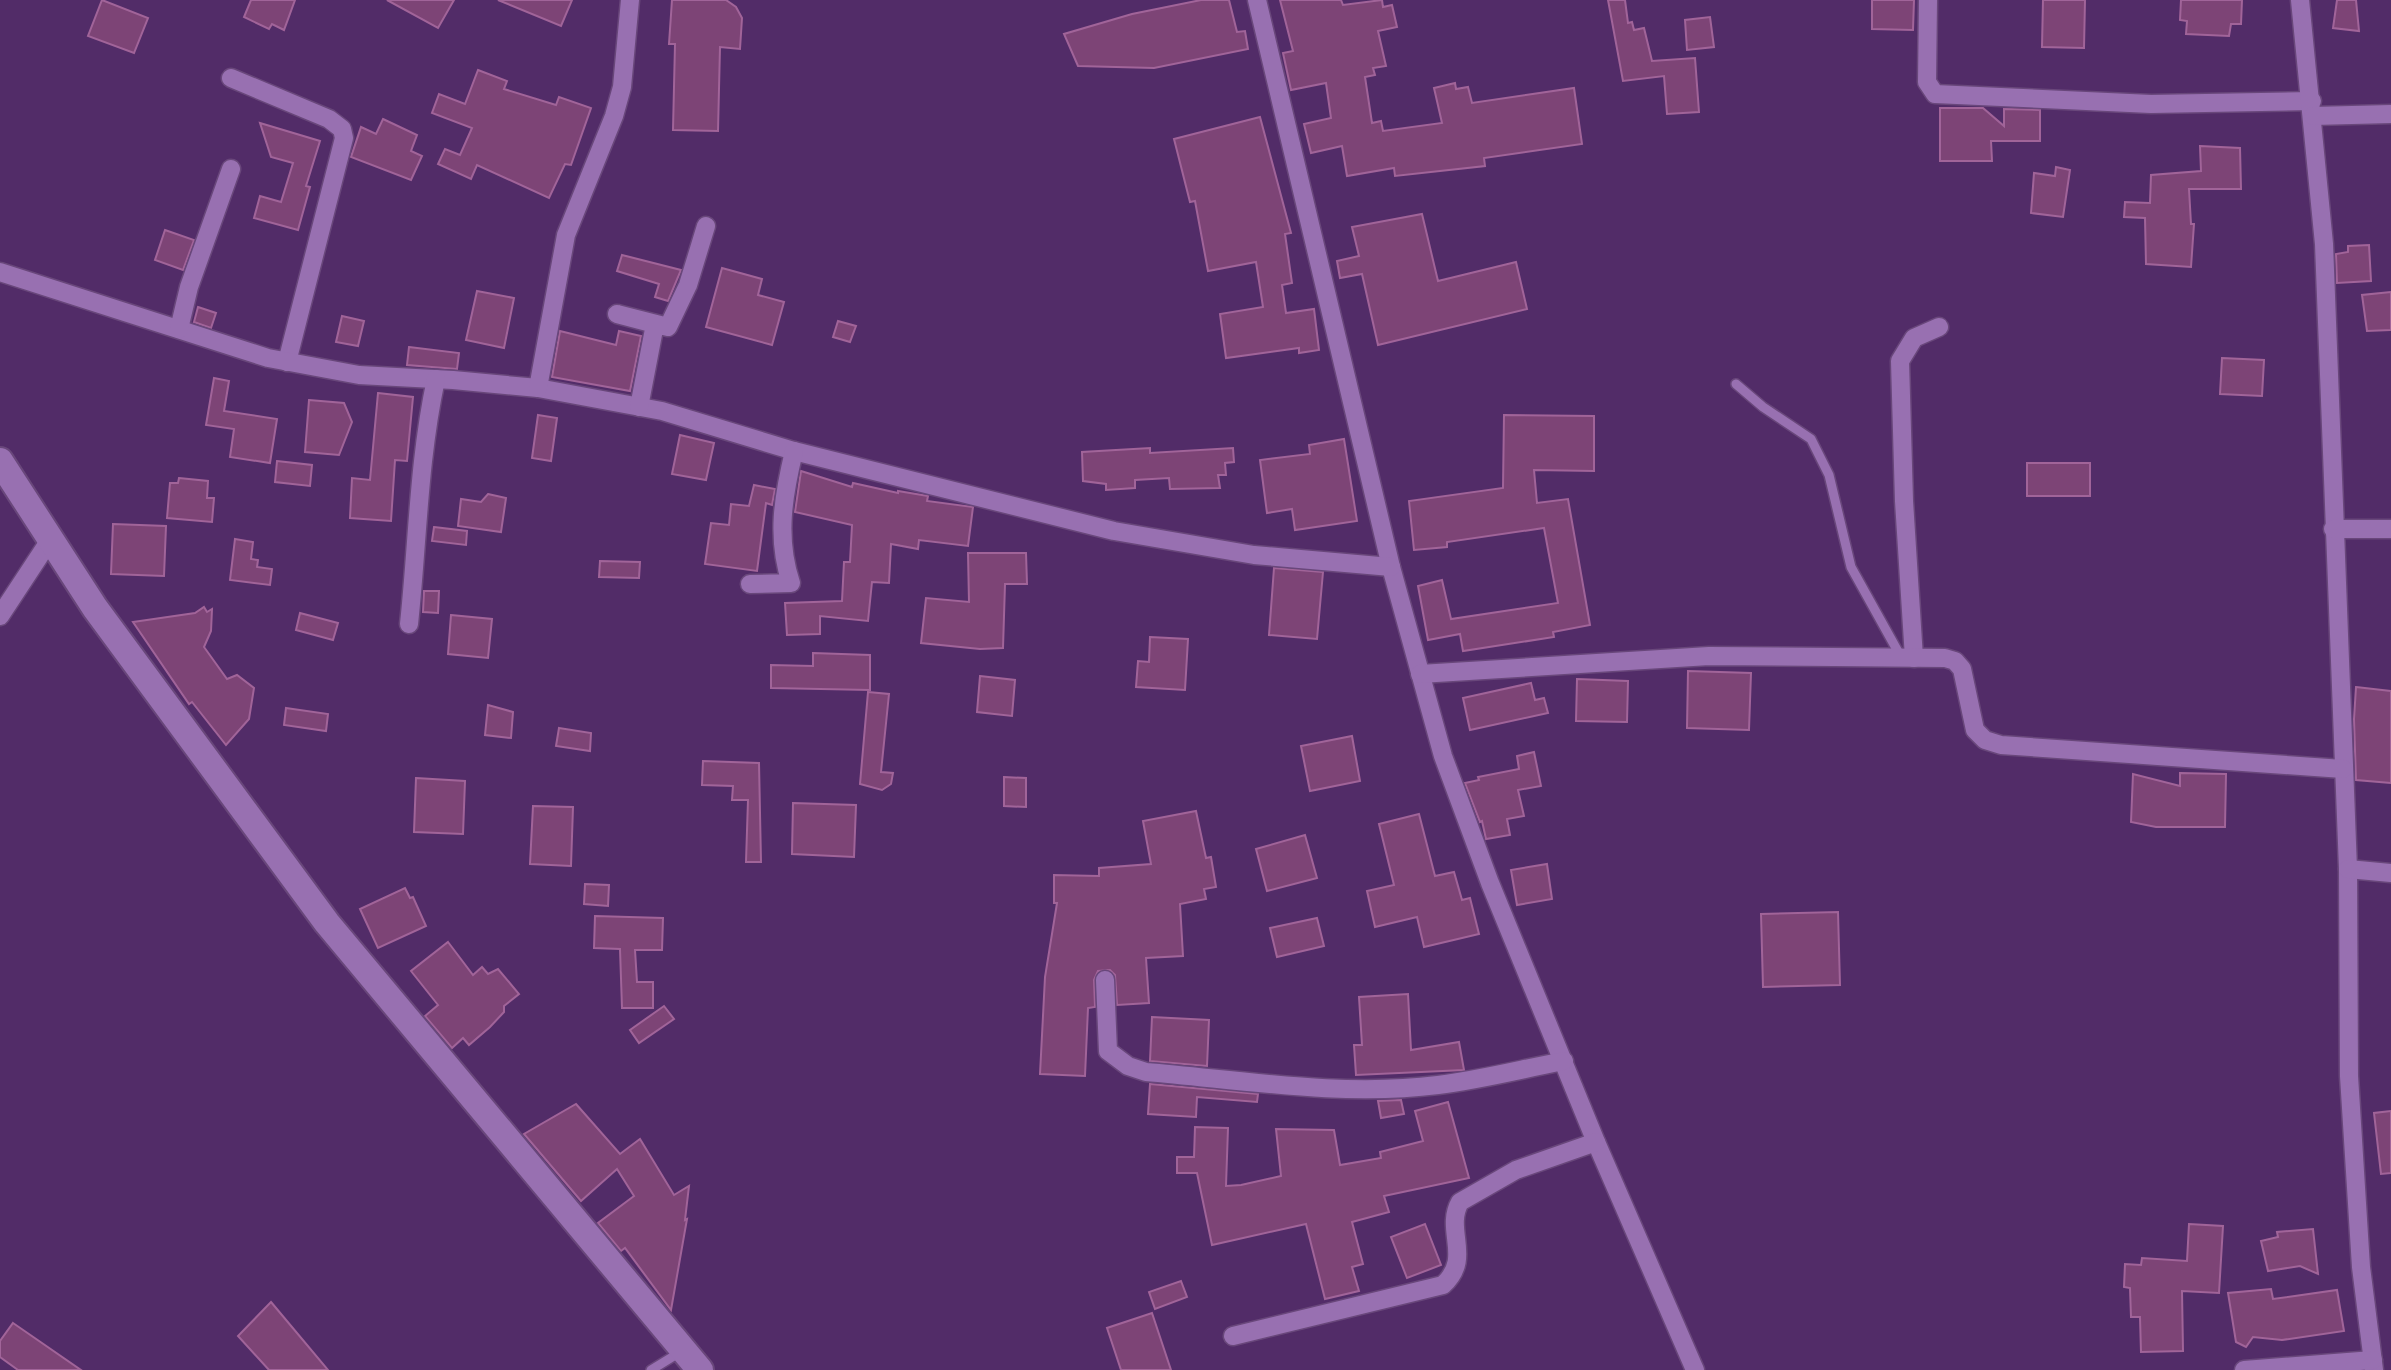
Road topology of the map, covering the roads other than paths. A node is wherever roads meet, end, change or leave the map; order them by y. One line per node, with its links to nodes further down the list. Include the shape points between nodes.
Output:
1 (630, 0): 16 (street, via 622,87 566,235)
2 (1257, 0): 23 (street)
3 (1928, 0): 6 (street, via 1927,82 1936,94)
4 (2300, 0): 6 (street)
5 (231, 78): 13 (street, via 329,118 342,129 344,138)
6 (2313, 109): 7 (street); 20 (street, via 2324,244)
7 (2391, 114)
8 (231, 169): 12 (street)
9 (706, 226): 17 (street, via 688,285 667,327 617,314 655,324)
10 (0, 272): 12 (street)
11 (1939, 327): 27 (street, via 1914,338 1900,361)
12 (179, 329): 13 (street)
13 (287, 362): 14 (street, via 359,375)
14 (436, 379): 16 (street); 26 (street, via 418,487)
15 (1736, 384): 27 (lane, via 1811,439 1829,475 1851,567)
16 (538, 388): 17 (street)
17 (639, 407): 18 (street)
18 (794, 451): 23 (street, via 1114,531 1254,555); 24 (street, via 781,524 783,560 791,583)
19 (0, 461): 22 (main road)
20 (2333, 529): 21 (street); 29 (street)
21 (2391, 529)
22 (50, 540): 25 (street); 36 (main road, via 174,718 327,923)
23 (1391, 567): 28 (street)
24 (750, 584)
25 (0, 617)
26 (409, 624)
27 (1908, 658): 28 (street, via 1709,656); 29 (street, via 1955,661 1962,669 1975,730 1985,740 2001,745)
28 (1420, 674): 33 (street, via 1443,756 1476,845)
29 (2343, 769): 30 (street)
30 (2348, 869): 31 (street); 37 (street, via 2349,1076 2361,1267)
31 (2391, 873)
32 (1105, 980): 33 (street, via 1108,1051 1146,1072 1381,1089 1438,1085)
33 (1564, 1061): 34 (street)
34 (1596, 1142): 35 (street, via 1516,1170 1460,1202 1455,1218 1458,1261 1443,1286); 39 (street)
35 (1233, 1336)
36 (691, 1360): 38 (lane)
37 (2373, 1365): 40 (street)
38 (651, 1370)
39 (1695, 1370)
40 (2244, 1370)

